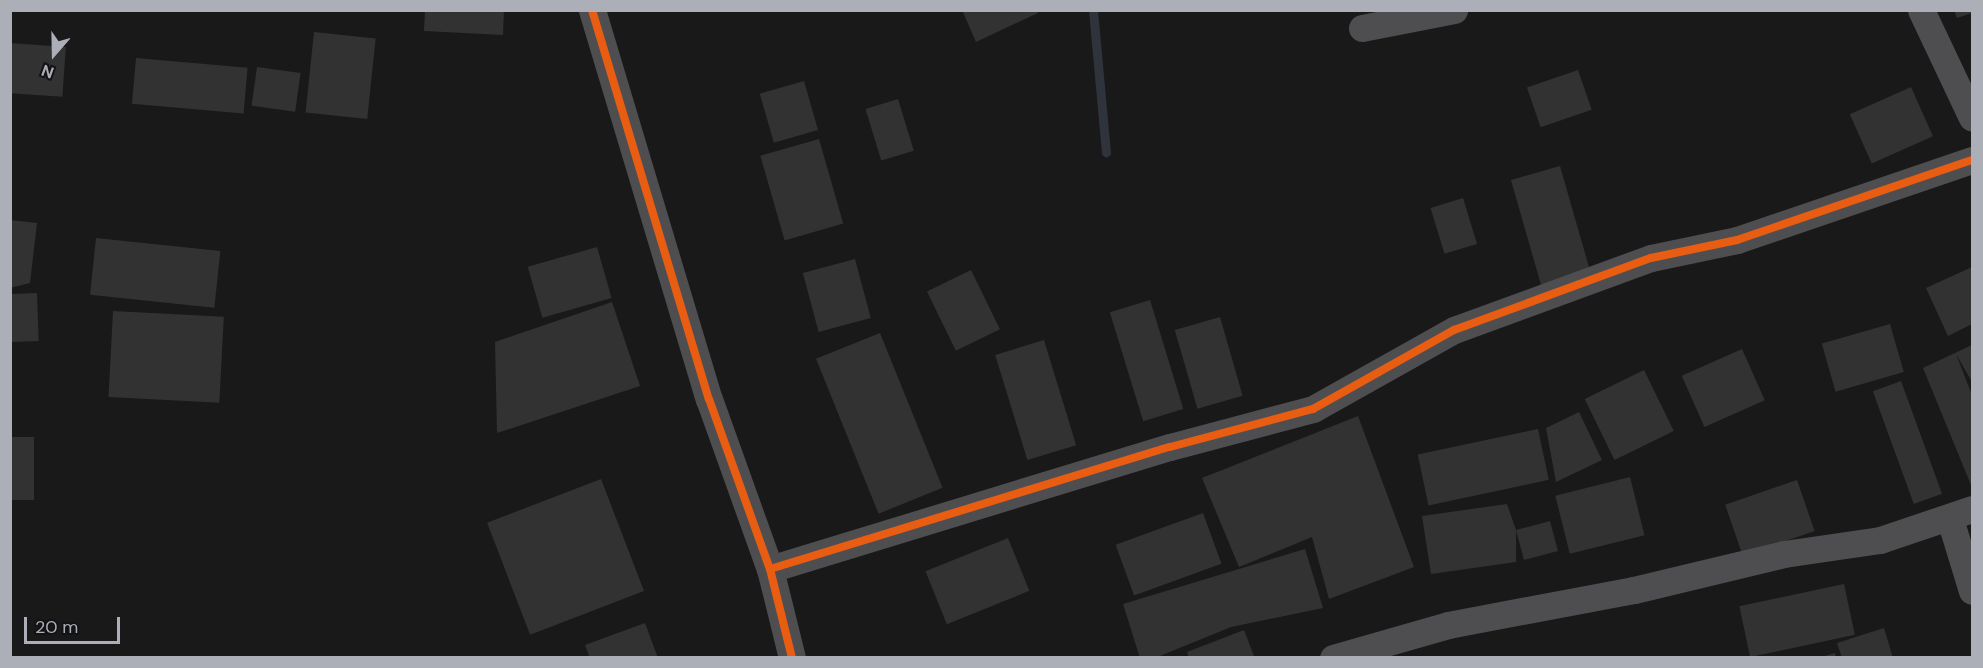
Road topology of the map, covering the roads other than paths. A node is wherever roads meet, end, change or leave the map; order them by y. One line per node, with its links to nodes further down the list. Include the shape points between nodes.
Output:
1 (592, 10): 8 (street, via 708,399)
2 (1454, 10): 4 (street)
3 (1922, 10): 5 (street)
4 (1362, 28)
5 (1972, 118)
6 (1972, 160): 8 (street, via 1737,240 1652,258 1454,330 1313,409)
7 (1961, 514): 9 (street); 11 (street, via 1880,540 1784,554 1448,625)
8 (770, 569): 10 (street)
9 (1972, 591)
10 (792, 657)
11 (1333, 657)

